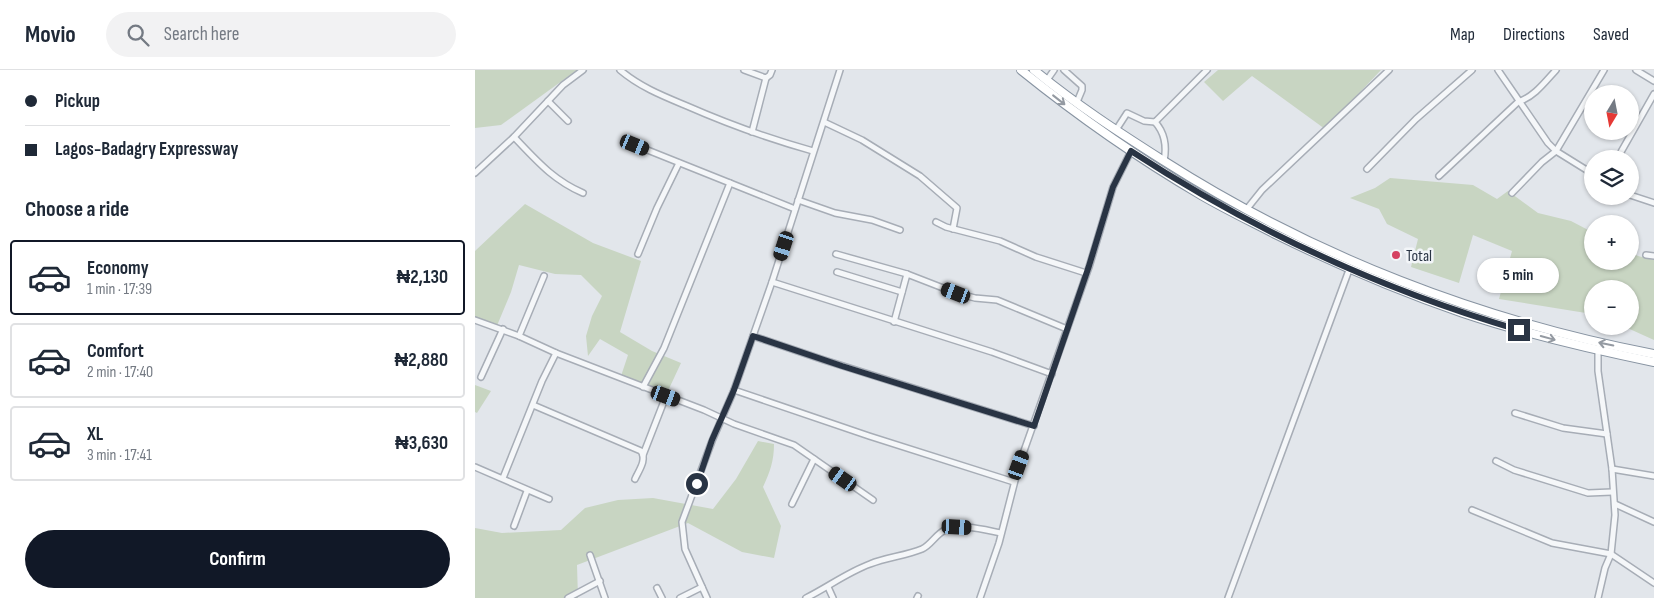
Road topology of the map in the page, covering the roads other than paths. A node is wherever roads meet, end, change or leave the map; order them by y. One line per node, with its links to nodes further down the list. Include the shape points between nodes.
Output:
1 (583, 70): 21 (street)
2 (620, 70): 28 (street, via 641,86)
3 (744, 70): 17 (street)
4 (772, 70): 17 (street)
5 (840, 70): 25 (street)
6 (1021, 70): 33 (highway, one-way to 33)
7 (1034, 70): 18 (highway)
8 (1054, 70): 18 (street)
9 (1064, 70): 22 (street, via 1083,87)
10 (1207, 70): 26 (street)
11 (1389, 70): 48 (street, via 1262,190)
12 (1472, 70): 37 (street)
13 (1498, 70): 23 (street)
14 (1556, 70): 23 (street, via 1527,99)
15 (1604, 70): 34 (street)
16 (1635, 70): 19 (street)
17 (766, 78): 28 (street)
18 (1047, 80): 22 (highway)
19 (1654, 81)
20 (1654, 94): 31 (street)
21 (547, 101): 24 (street); 29 (street)
22 (1077, 102): 27 (highway)
23 (1518, 102): 34 (street); 40 (street)
24 (568, 121)
25 (824, 122): 32 (street); 50 (street, via 862,140 921,176 943,194 957,208)
26 (1155, 122): 27 (street, via 1127,113); 35 (street, via 1164,139)
27 (1116, 130): 35 (highway)
28 (752, 132): 32 (street)
29 (514, 137): 39 (street); 42 (street, via 546,171 566,186)
30 (635, 145): 36 (street)
31 (1622, 150)
32 (813, 151): 45 (street)
33 (1131, 151): 56 (highway, via 1203,196); 58 (street, via 1113,187)
34 (1556, 151): 38 (street); 43 (street)
35 (1164, 161): 48 (highway)
36 (679, 163): 41 (street); 52 (street)
37 (1367, 168)
38 (1584, 168)
39 (475, 173)
40 (1439, 176)
41 (730, 183): 47 (street); 75 (street, via 664,348)
42 (583, 193)
43 (1512, 193)
44 (1639, 198): 46 (street)
45 (798, 200): 47 (street); 51 (street)
46 (1654, 203)
47 (795, 209): 61 (street)
48 (1246, 210): 71 (highway, one-way to 48, via 1553,331 1431,293 1303,239)
49 (936, 222): 50 (street)
50 (953, 229): 58 (street, via 999,241 1036,257)
51 (900, 230)
52 (638, 254)
53 (836, 254): 59 (street)
54 (1645, 255): 55 (street)
55 (1654, 256)
56 (1349, 270): 69 (highway, one-way to 69, via 1464,313 1548,339); 117 (street)
57 (837, 272): 62 (street)
58 (1086, 272): 65 (street)
59 (907, 274): 62 (street); 65 (street, via 956,293 997,300)
60 (544, 276): 67 (street)
61 (772, 282): 64 (street); 68 (street)
62 (902, 292): 64 (street)
63 (475, 320): 66 (street)
64 (894, 322): 73 (street)
65 (1067, 328): 73 (street)
66 (503, 329): 67 (street); 74 (street)
67 (519, 336): 70 (street)
68 (753, 336): 76 (street); 81 (street)
69 (1597, 350): 72 (highway); 82 (street)
70 (556, 353): 75 (street); 78 (street)
71 (1654, 354)
72 (1654, 362)
73 (1051, 374): 81 (street)
74 (481, 378)
75 (643, 387): 77 (street)
76 (734, 390): 80 (street); 91 (street)
77 (666, 396): 80 (street); 83 (street)
78 (533, 405): 83 (street, via 641,451); 89 (street)
79 (1515, 413): 82 (street, via 1563,428)
80 (722, 419): 84 (street, via 784,440); 106 (street, via 682,522 685,548)
81 (1034, 426): 91 (street)
82 (1607, 434): 87 (street)
83 (643, 455): 90 (street)
84 (813, 459): 95 (street); 96 (street)
85 (1496, 461): 93 (street, via 1514,470 1588,493)
86 (475, 467): 89 (street)
87 (1612, 469): 88 (street); 93 (street)
88 (1654, 476)
89 (503, 478): 92 (street)
90 (635, 479)
91 (1014, 482): 101 (street)
92 (527, 491): 94 (street); 100 (street)
93 (1613, 492): 97 (street)
94 (549, 499)
95 (873, 500)
96 (792, 504)
97 (1615, 504): 99 (street); 102 (street)
98 (1473, 510): 102 (street, via 1552,543)
99 (1654, 522)
100 (514, 526)
101 (1001, 533): 107 (street, via 957,527 944,530 922,549 872,563); 116 (street)
102 (1611, 554): 105 (street); 118 (street)
103 (590, 555): 104 (street)
104 (600, 581): 109 (street); 110 (street)
105 (1654, 583)
106 (702, 587): 112 (street); 113 (street)
107 (828, 587): 114 (street); 115 (street)
108 (657, 588): 111 (street)
109 (568, 598)
110 (605, 598)
111 (662, 598)
112 (680, 598)
113 (707, 598)
114 (806, 598)
115 (833, 598)
116 (980, 598)
117 (1228, 598)
118 (1598, 598)

